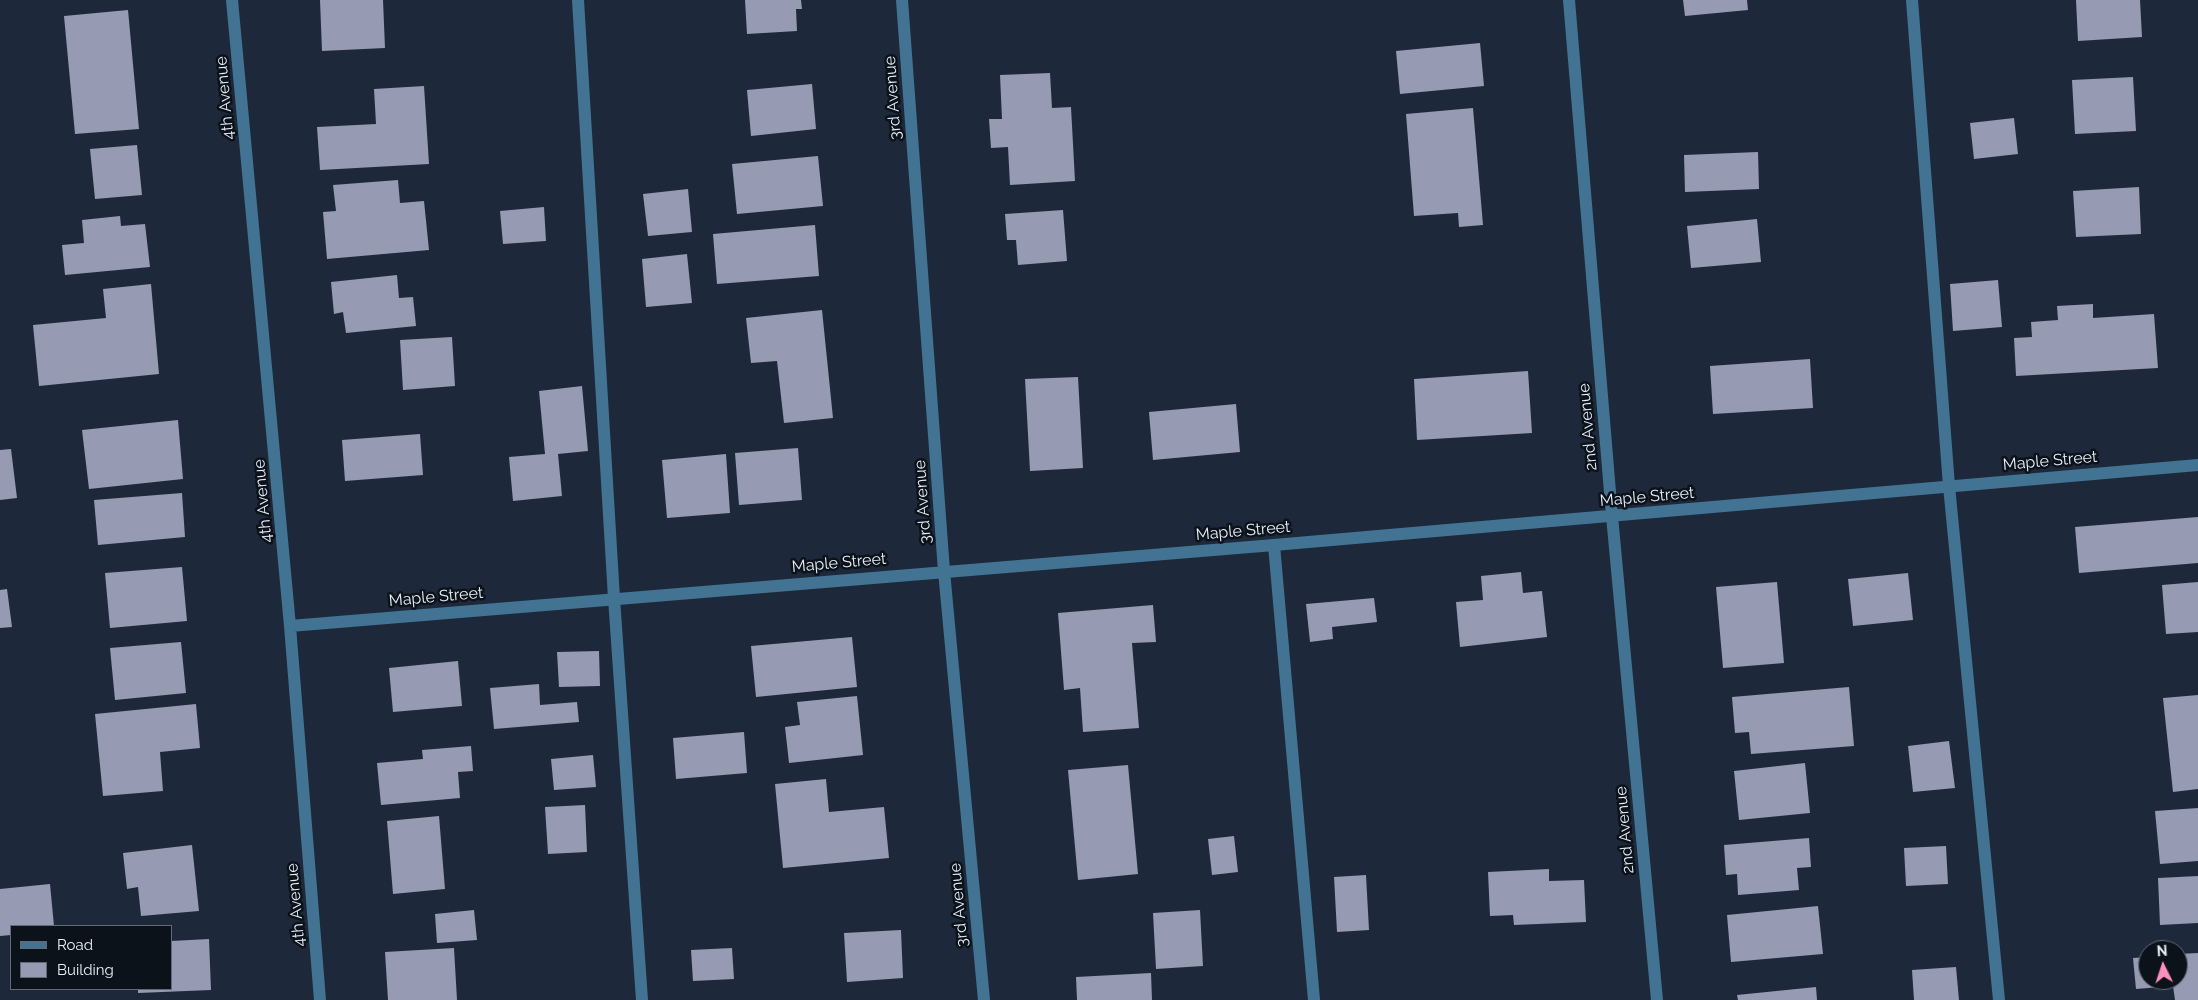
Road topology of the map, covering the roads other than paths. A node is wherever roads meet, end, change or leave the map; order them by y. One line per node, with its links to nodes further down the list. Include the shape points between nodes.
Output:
1 (232, 0): 12 (street, 4th Avenue)
2 (578, 0): 11 (street)
3 (902, 0): 10 (street, 3rd Avenue)
4 (1569, 0): 8 (street, 2nd Avenue)
5 (1912, 0): 7 (street)
6 (2198, 465): 7 (street, Maple Street)
7 (1949, 486): 8 (street, Maple Street); 18 (street)
8 (1612, 516): 9 (street, Maple Street); 17 (street, 2nd Avenue)
9 (1274, 545): 10 (street, Maple Street); 16 (street)
10 (944, 571): 11 (street, Maple Street); 15 (street, 3rd Avenue)
11 (614, 598): 12 (street, Maple Street); 14 (street)
12 (290, 626): 13 (street, 4th Avenue)
13 (320, 1000)
14 (642, 1000)
15 (984, 1000)
16 (1314, 1000)
17 (1656, 1000)
18 (1999, 1000)

